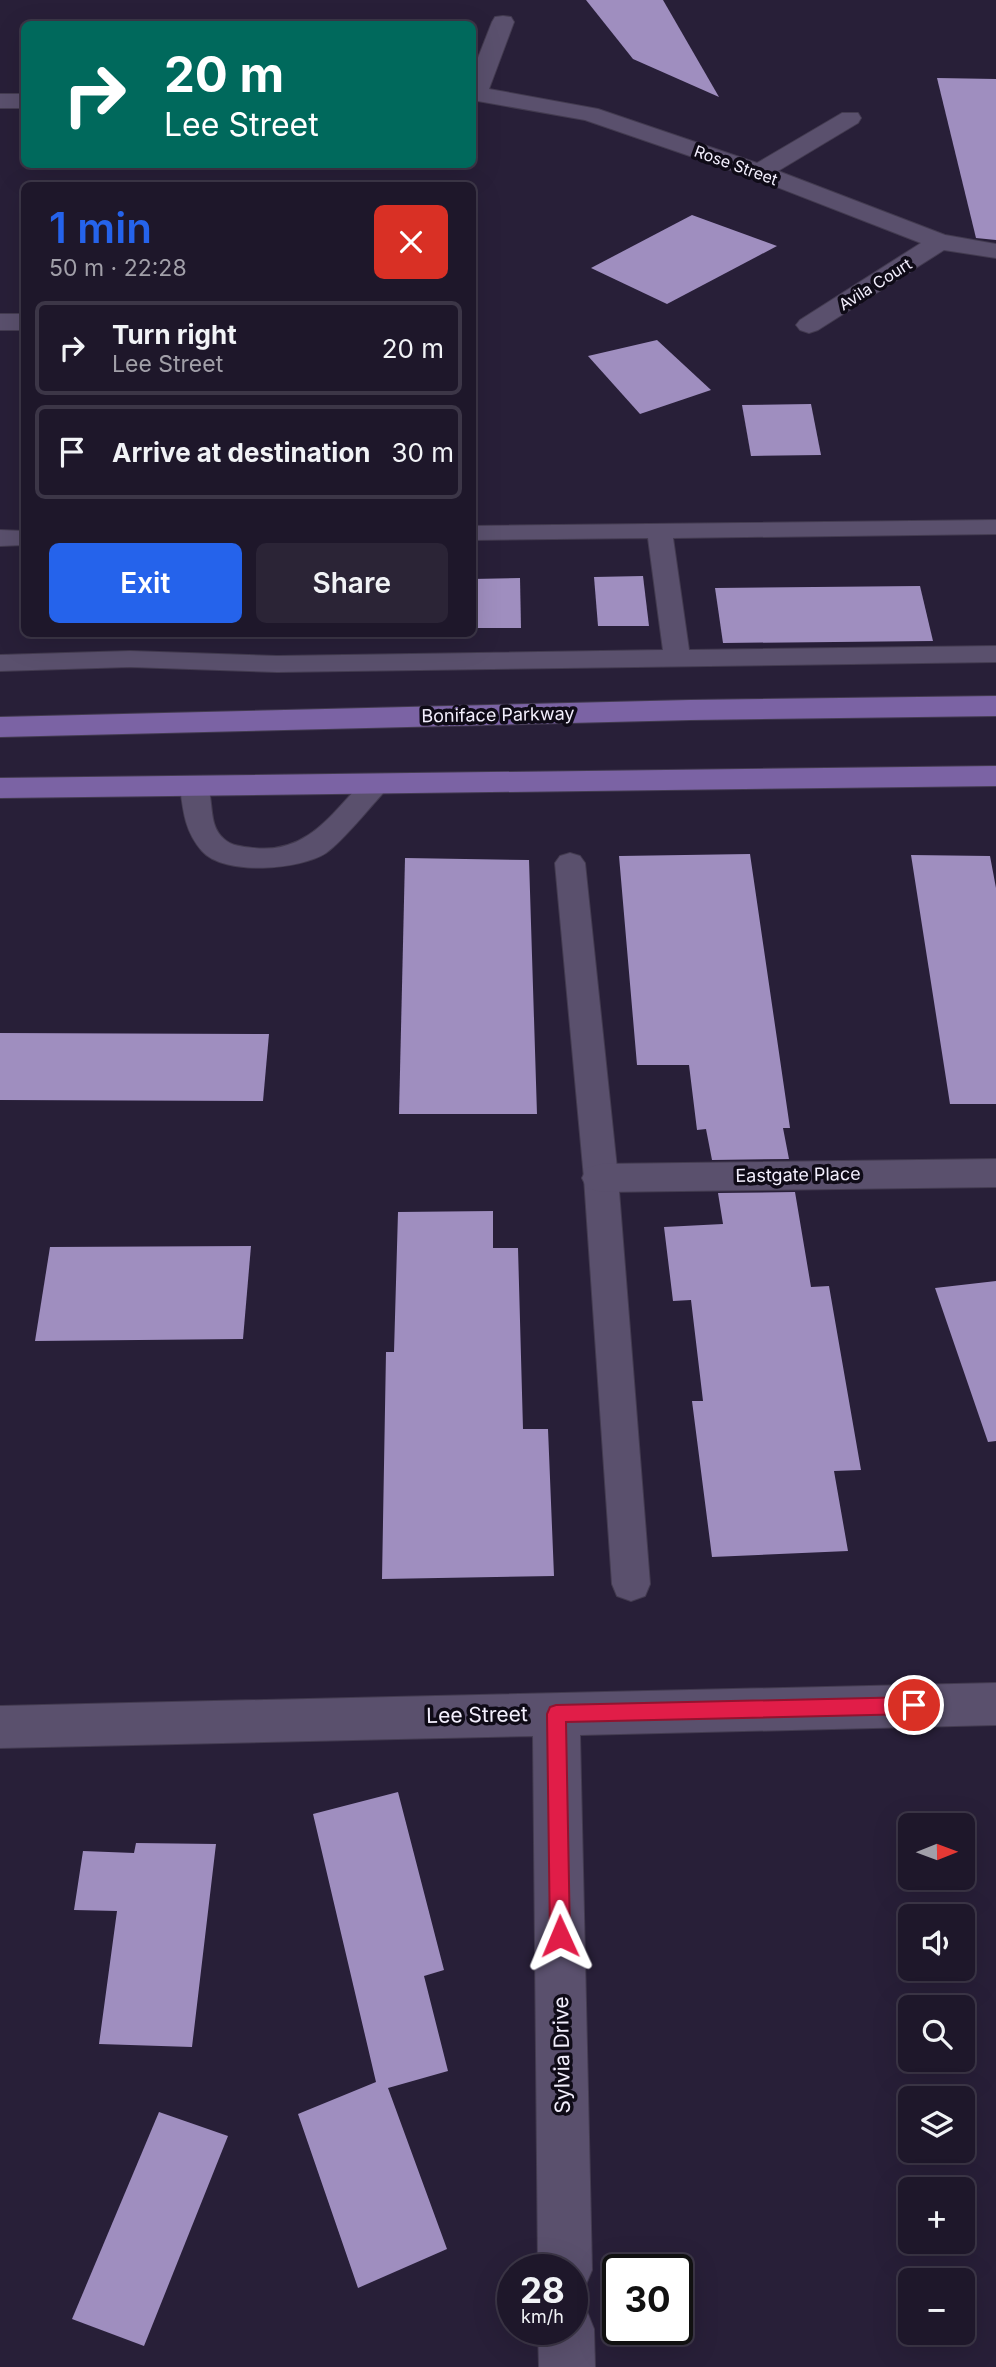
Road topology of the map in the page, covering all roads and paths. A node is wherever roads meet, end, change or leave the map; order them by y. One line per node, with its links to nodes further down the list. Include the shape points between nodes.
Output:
1 (503, 22): 2 (street)
2 (476, 88)
3 (476, 93): 7 (street, Rose Street, via 590,114)
4 (0, 101): 5 (street)
5 (21, 101)
6 (850, 118): 7 (street)
7 (759, 172): 8 (street, Rose Street)
8 (940, 242): 9 (street, Rose Street); 10 (street); 13 (street, Avila Court)
9 (996, 251)
10 (996, 269)
11 (21, 321): 12 (street)
12 (0, 322)
13 (809, 325)
14 (996, 527): 15 (lane)
15 (660, 531): 16 (lane); 21 (lane)
16 (476, 533)
17 (0, 538): 18 (lane)
18 (21, 538)
19 (70, 637): 22 (lane)
20 (996, 654): 21 (lane)
21 (677, 658): 22 (lane, via 277,664)
22 (66, 661): 23 (lane)
23 (0, 663)
24 (996, 706): 25 (main road, Boniface Parkway)
25 (0, 727)
26 (996, 776): 27 (main road)
27 (376, 784): 28 (main road); 28 (lane, via 317,845 295,856 268,859 214,847 200,827)
28 (194, 786): 29 (main road)
29 (0, 788)
30 (570, 863): 32 (lane)
31 (996, 1173): 32 (street, Eastgate Place)
32 (601, 1178): 33 (lane)
33 (631, 1584)
34 (996, 1703): 35 (street, Lee Street)
35 (556, 1714): 36 (street, Lee Street); 37 (street, Sylvia Drive)
36 (0, 1727)
37 (565, 2254)
38 (566, 2345): 39 (street)
39 (567, 2367)

